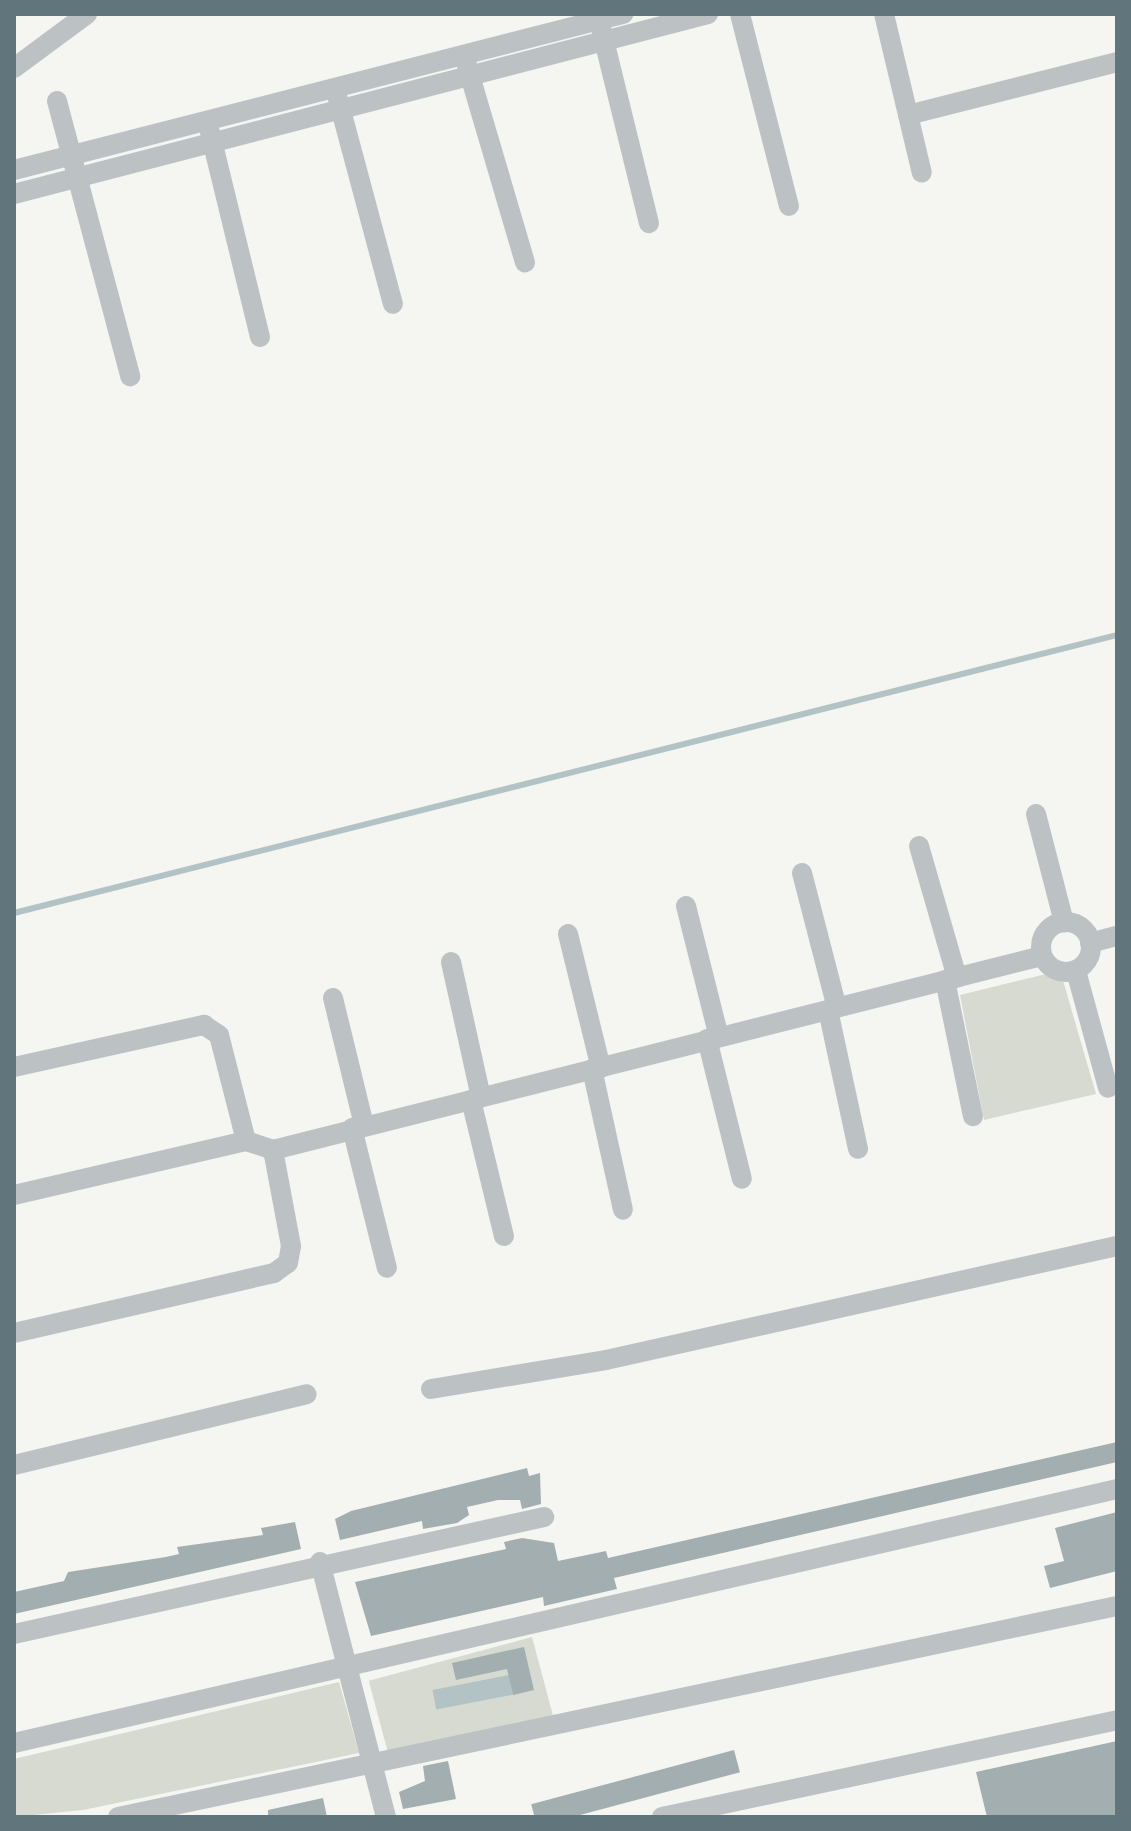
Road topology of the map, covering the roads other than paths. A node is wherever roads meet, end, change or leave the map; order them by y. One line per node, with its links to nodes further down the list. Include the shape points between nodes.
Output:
1 (87, 14): 10 (street)
2 (623, 14): 6 (street)
3 (708, 14): 7 (street)
4 (740, 14): 23 (street)
5 (884, 14): 15 (street)
6 (588, 19): 7 (street); 8 (street)
7 (605, 41): 11 (street); 24 (street)
8 (464, 55): 11 (street); 12 (street)
9 (1117, 62): 15 (street)
10 (14, 68)
11 (471, 75): 14 (street); 25 (street)
12 (334, 88): 14 (street); 16 (street)
13 (57, 101): 18 (street)
14 (341, 109): 17 (street); 26 (street)
15 (908, 115): 20 (street)
16 (208, 121): 17 (street); 18 (street)
17 (212, 143): 21 (street); 27 (street)
18 (70, 155): 19 (street); 21 (street)
19 (14, 170)
20 (922, 173)
21 (77, 178): 22 (street); 28 (street)
22 (14, 194)
23 (789, 206)
24 (649, 223)
25 (525, 263)
26 (393, 304)
27 (260, 337)
28 (130, 376)
29 (1036, 814): 33 (street)
30 (919, 846): 40 (street)
31 (802, 873): 42 (street)
32 (686, 906): 43 (street)
33 (1064, 922): 36 (street, via 1082,928); 37 (street, via 1045,933)
34 (568, 934): 45 (street)
35 (1117, 936): 36 (street)
36 (1090, 943): 39 (street)
37 (1042, 956): 39 (street, via 1059,972); 40 (street)
38 (451, 962): 47 (street)
39 (1076, 971): 46 (street)
40 (951, 979): 42 (street); 48 (street)
41 (333, 998): 49 (street)
42 (833, 1009): 43 (street); 51 (street)
43 (713, 1038): 45 (street); 53 (street)
44 (14, 1067): 50 (street, via 204,1025 219,1035)
45 (596, 1068): 47 (street); 55 (street)
46 (1108, 1088)
47 (476, 1098): 49 (street); 56 (street)
48 (973, 1116)
49 (358, 1127): 52 (street); 58 (street)
50 (246, 1141): 52 (street); 54 (street)
51 (858, 1149)
52 (273, 1150): 59 (street, via 291,1246 288,1263 274,1273)
53 (742, 1179)
54 (14, 1195)
55 (623, 1210)
56 (504, 1236)
57 (1117, 1246): 60 (street, via 606,1360)
58 (387, 1268)
59 (14, 1333)
60 (431, 1389)
61 (307, 1394): 62 (street)
62 (14, 1465)
63 (1117, 1489): 68 (street)
64 (544, 1517): 65 (street)
65 (320, 1562): 67 (street); 68 (street)
66 (1117, 1606): 71 (street)
67 (14, 1634)
68 (347, 1665): 70 (street); 71 (street)
69 (1117, 1720): 74 (street)
70 (14, 1743)
71 (374, 1768): 72 (street); 73 (street)
72 (118, 1817)
73 (386, 1817)
74 (662, 1817)

